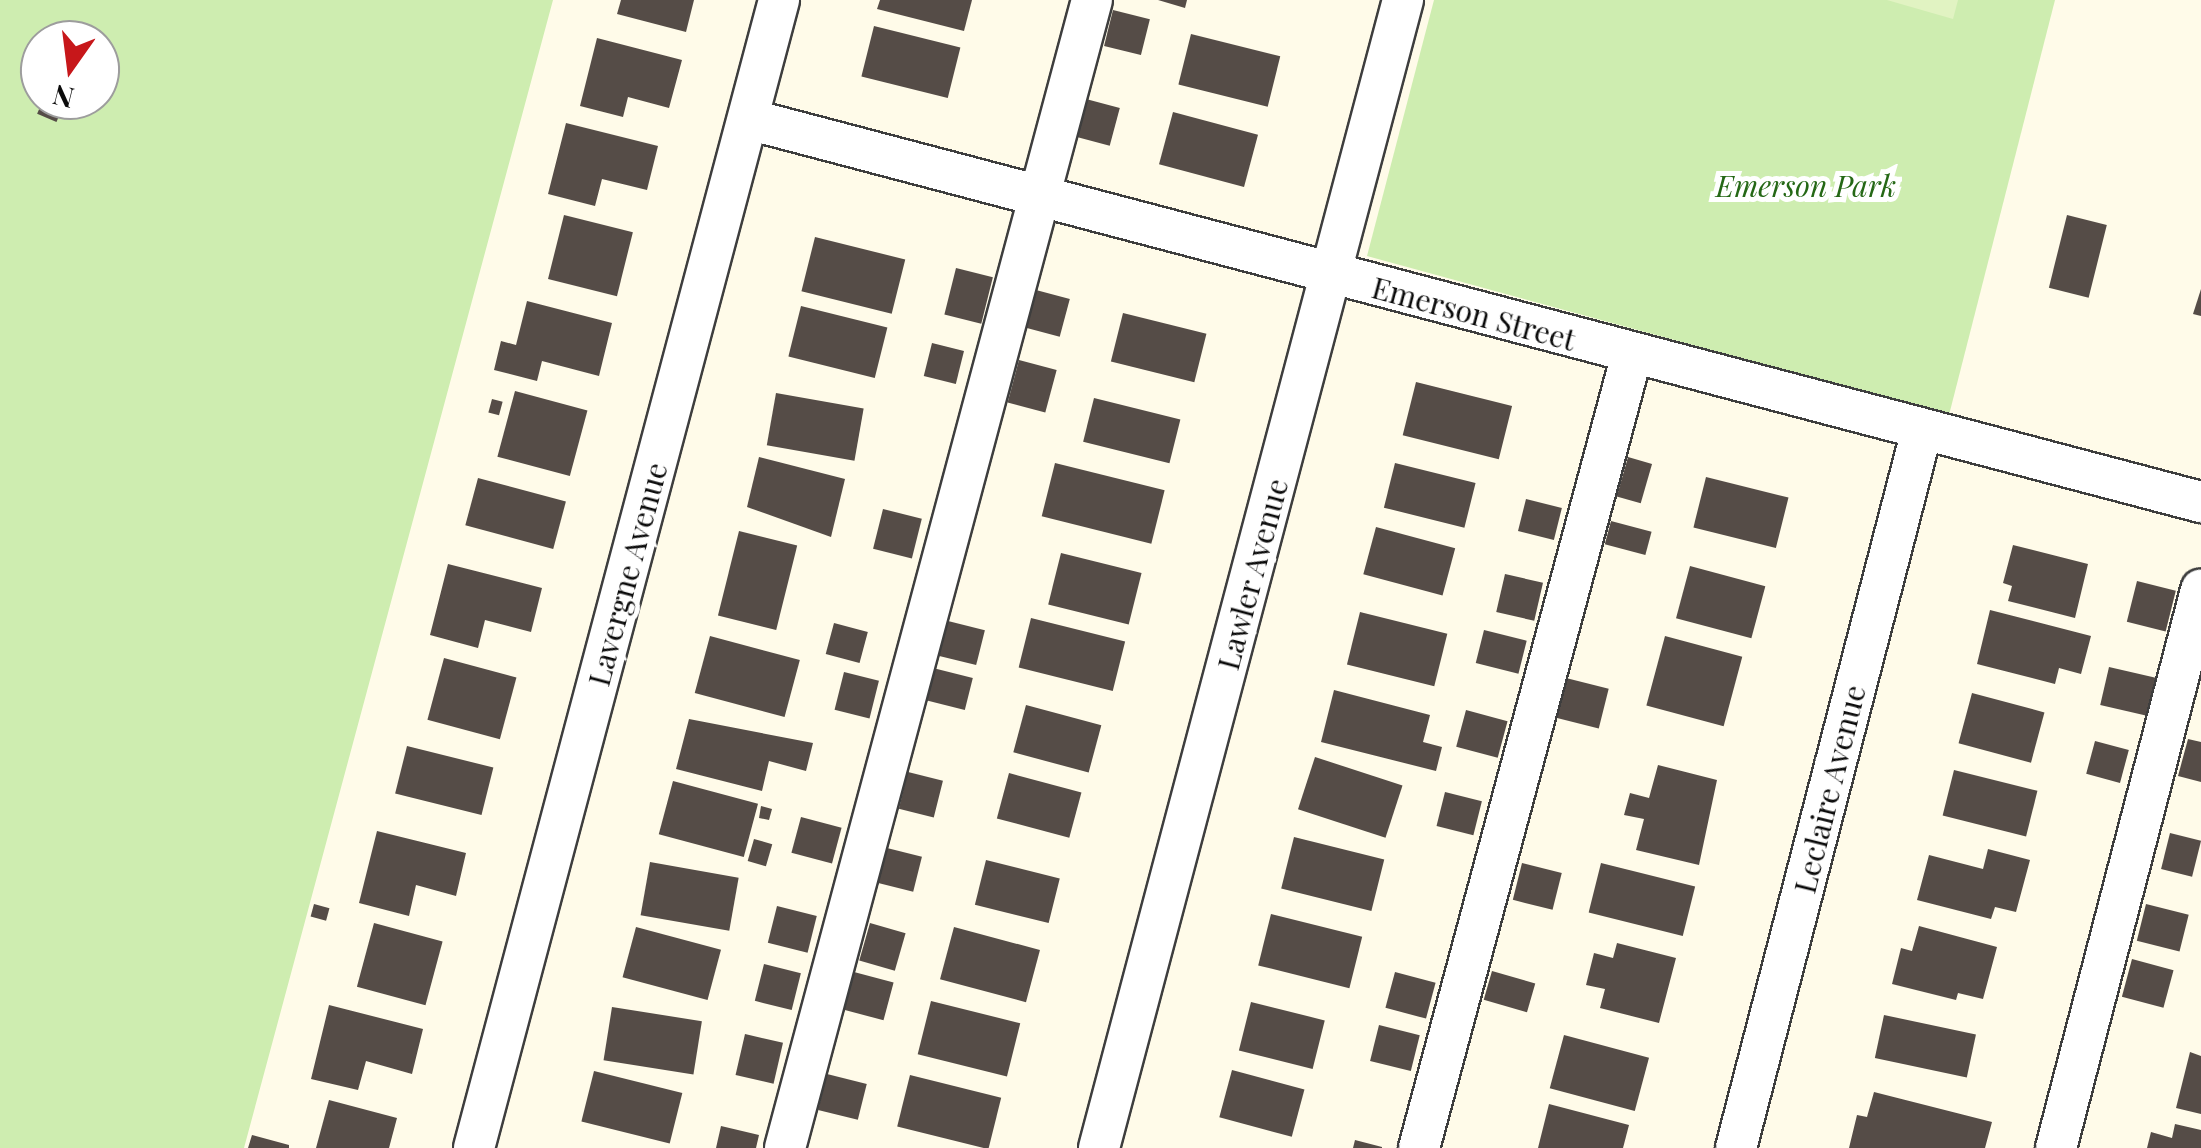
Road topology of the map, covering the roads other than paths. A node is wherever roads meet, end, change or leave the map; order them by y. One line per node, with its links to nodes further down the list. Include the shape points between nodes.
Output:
1 (779, 0): 4 (street, Lavergne Avenue)
2 (1092, 0): 5 (street)
3 (1403, 0): 6 (street, Lawler Avenue)
4 (748, 119): 5 (street, Emerson Street); 11 (street, Lavergne Avenue)
5 (1040, 198): 6 (street, Emerson Street); 12 (street)
6 (1331, 276): 7 (street, Emerson Street); 13 (street, Lawler Avenue)
7 (1632, 354): 8 (street, Emerson Street); 14 (street)
8 (1922, 430): 9 (street, Emerson Street); 15 (street, Leclaire Avenue)
9 (2201, 502)
10 (2201, 590): 16 (street)
11 (474, 1148)
12 (785, 1148)
13 (1099, 1148)
14 (1419, 1148)
15 (1736, 1148)
16 (2056, 1148)

